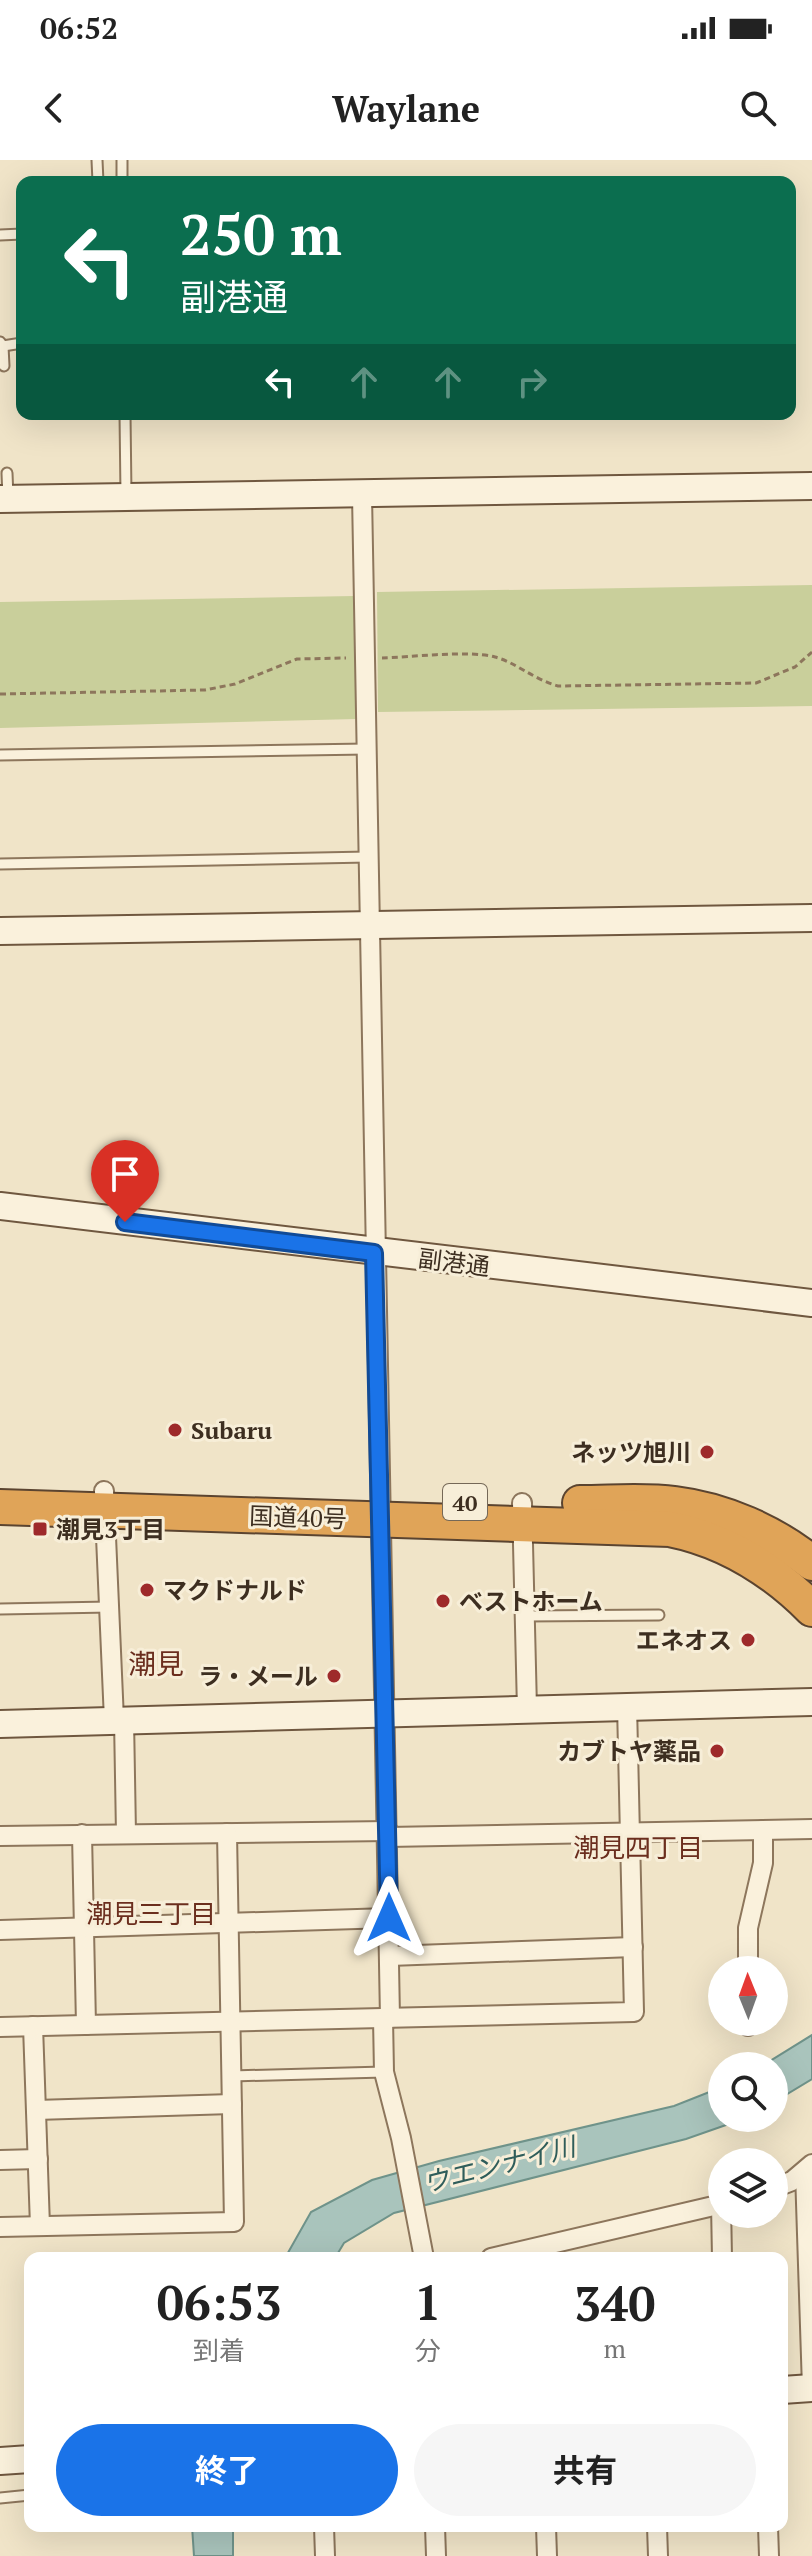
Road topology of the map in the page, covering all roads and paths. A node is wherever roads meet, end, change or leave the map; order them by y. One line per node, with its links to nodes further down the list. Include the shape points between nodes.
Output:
1 (1, 345): 2 (lane)
2 (4, 366)
3 (125, 420): 7 (lane)
4 (812, 486): 6 (street)
5 (5, 490): 7 (street)
6 (362, 495): 7 (street); 9 (street)
7 (127, 498)
8 (812, 652): 9 (path, via 795,667 756,683 558,686 496,657)
9 (366, 658): 10 (path, via 297,659 205,690); 11 (street)
10 (0, 694)
11 (367, 749): 12 (lane); 13 (street)
12 (0, 755)
13 (368, 857): 14 (lane); 16 (street)
14 (0, 864)
15 (812, 918): 16 (street)
16 (369, 925): 17 (street); 19 (street)
17 (0, 931)
18 (0, 1206): 19 (street, 副港通)
19 (374, 1253): 20 (street, 副港通); 24 (street)
20 (812, 1303)
21 (0, 1487): 22 (highway, 国道40号 / 40)
22 (104, 1502): 23 (highway, 国道40号 / 40); 24 (highway, 国道40号 / 40); 28 (street)
23 (0, 1507)
24 (379, 1510): 25 (highway, 国道40号 / 40); 35 (street)
25 (522, 1513): 26 (highway, 国道40号 / 40, via 675,1504 746,1524); 27 (highway, 国道40号 / 40, via 694,1534 743,1555); 31 (street)
26 (812, 1563)
27 (809, 1601)
28 (110, 1607): 29 (lane); 36 (street)
29 (0, 1609)
30 (659, 1615): 31 (lane)
31 (525, 1616): 34 (street)
32 (812, 1702): 33 (street)
33 (627, 1705): 34 (street); 40 (street)
34 (527, 1709): 35 (street)
35 (385, 1712): 36 (street); 44 (street)
36 (119, 1720): 37 (street); 43 (street)
37 (0, 1724)
38 (812, 1829): 39 (street)
39 (763, 1830): 40 (street); 52 (street)
40 (630, 1832): 44 (street); 50 (street)
41 (227, 1833): 43 (street); 44 (street); 47 (street)
42 (82, 1834): 43 (street); 45 (street); 48 (street)
43 (126, 1834)
44 (388, 1834): 46 (street)
45 (0, 1836)
46 (389, 1918): 47 (street); 51 (street)
47 (229, 1924): 48 (street); 54 (street)
48 (84, 1928): 49 (street); 55 (street)
49 (0, 1930)
50 (633, 1947): 51 (street); 53 (street, via 634,2012)
51 (390, 1956): 53 (street)
52 (748, 1956)
53 (386, 2018): 54 (street); 58 (street)
54 (231, 2022): 55 (street); 59 (street)
55 (86, 2025): 56 (street)
56 (33, 2026): 57 (street); 61 (street)
57 (0, 2027)
58 (384, 2072): 59 (lane); 70 (street)
59 (232, 2076): 60 (street)
60 (232, 2104): 61 (street); 67 (street, via 234,2222)
61 (36, 2110): 62 (street)
62 (38, 2159): 63 (street); 67 (street)
63 (0, 2160)
64 (808, 2168): 65 (street); 73 (street)
65 (788, 2183)
66 (708, 2207): 71 (street)
67 (40, 2226): 68 (street)
68 (0, 2227)
69 (721, 2228): 72 (street)
70 (423, 2249)
71 (517, 2252)
72 (722, 2252)
73 (812, 2388): 74 (street)
74 (788, 2390)
75 (24, 2459): 76 (street)
76 (0, 2461)
77 (24, 2496): 78 (lane)
78 (0, 2498)
79 (324, 2532): 84 (street)
80 (435, 2532): 85 (street)
81 (546, 2532): 86 (street)
82 (657, 2532): 87 (street)
83 (768, 2532): 88 (street)
84 (325, 2556)
85 (436, 2556)
86 (547, 2556)
87 (658, 2556)
88 (769, 2556)

